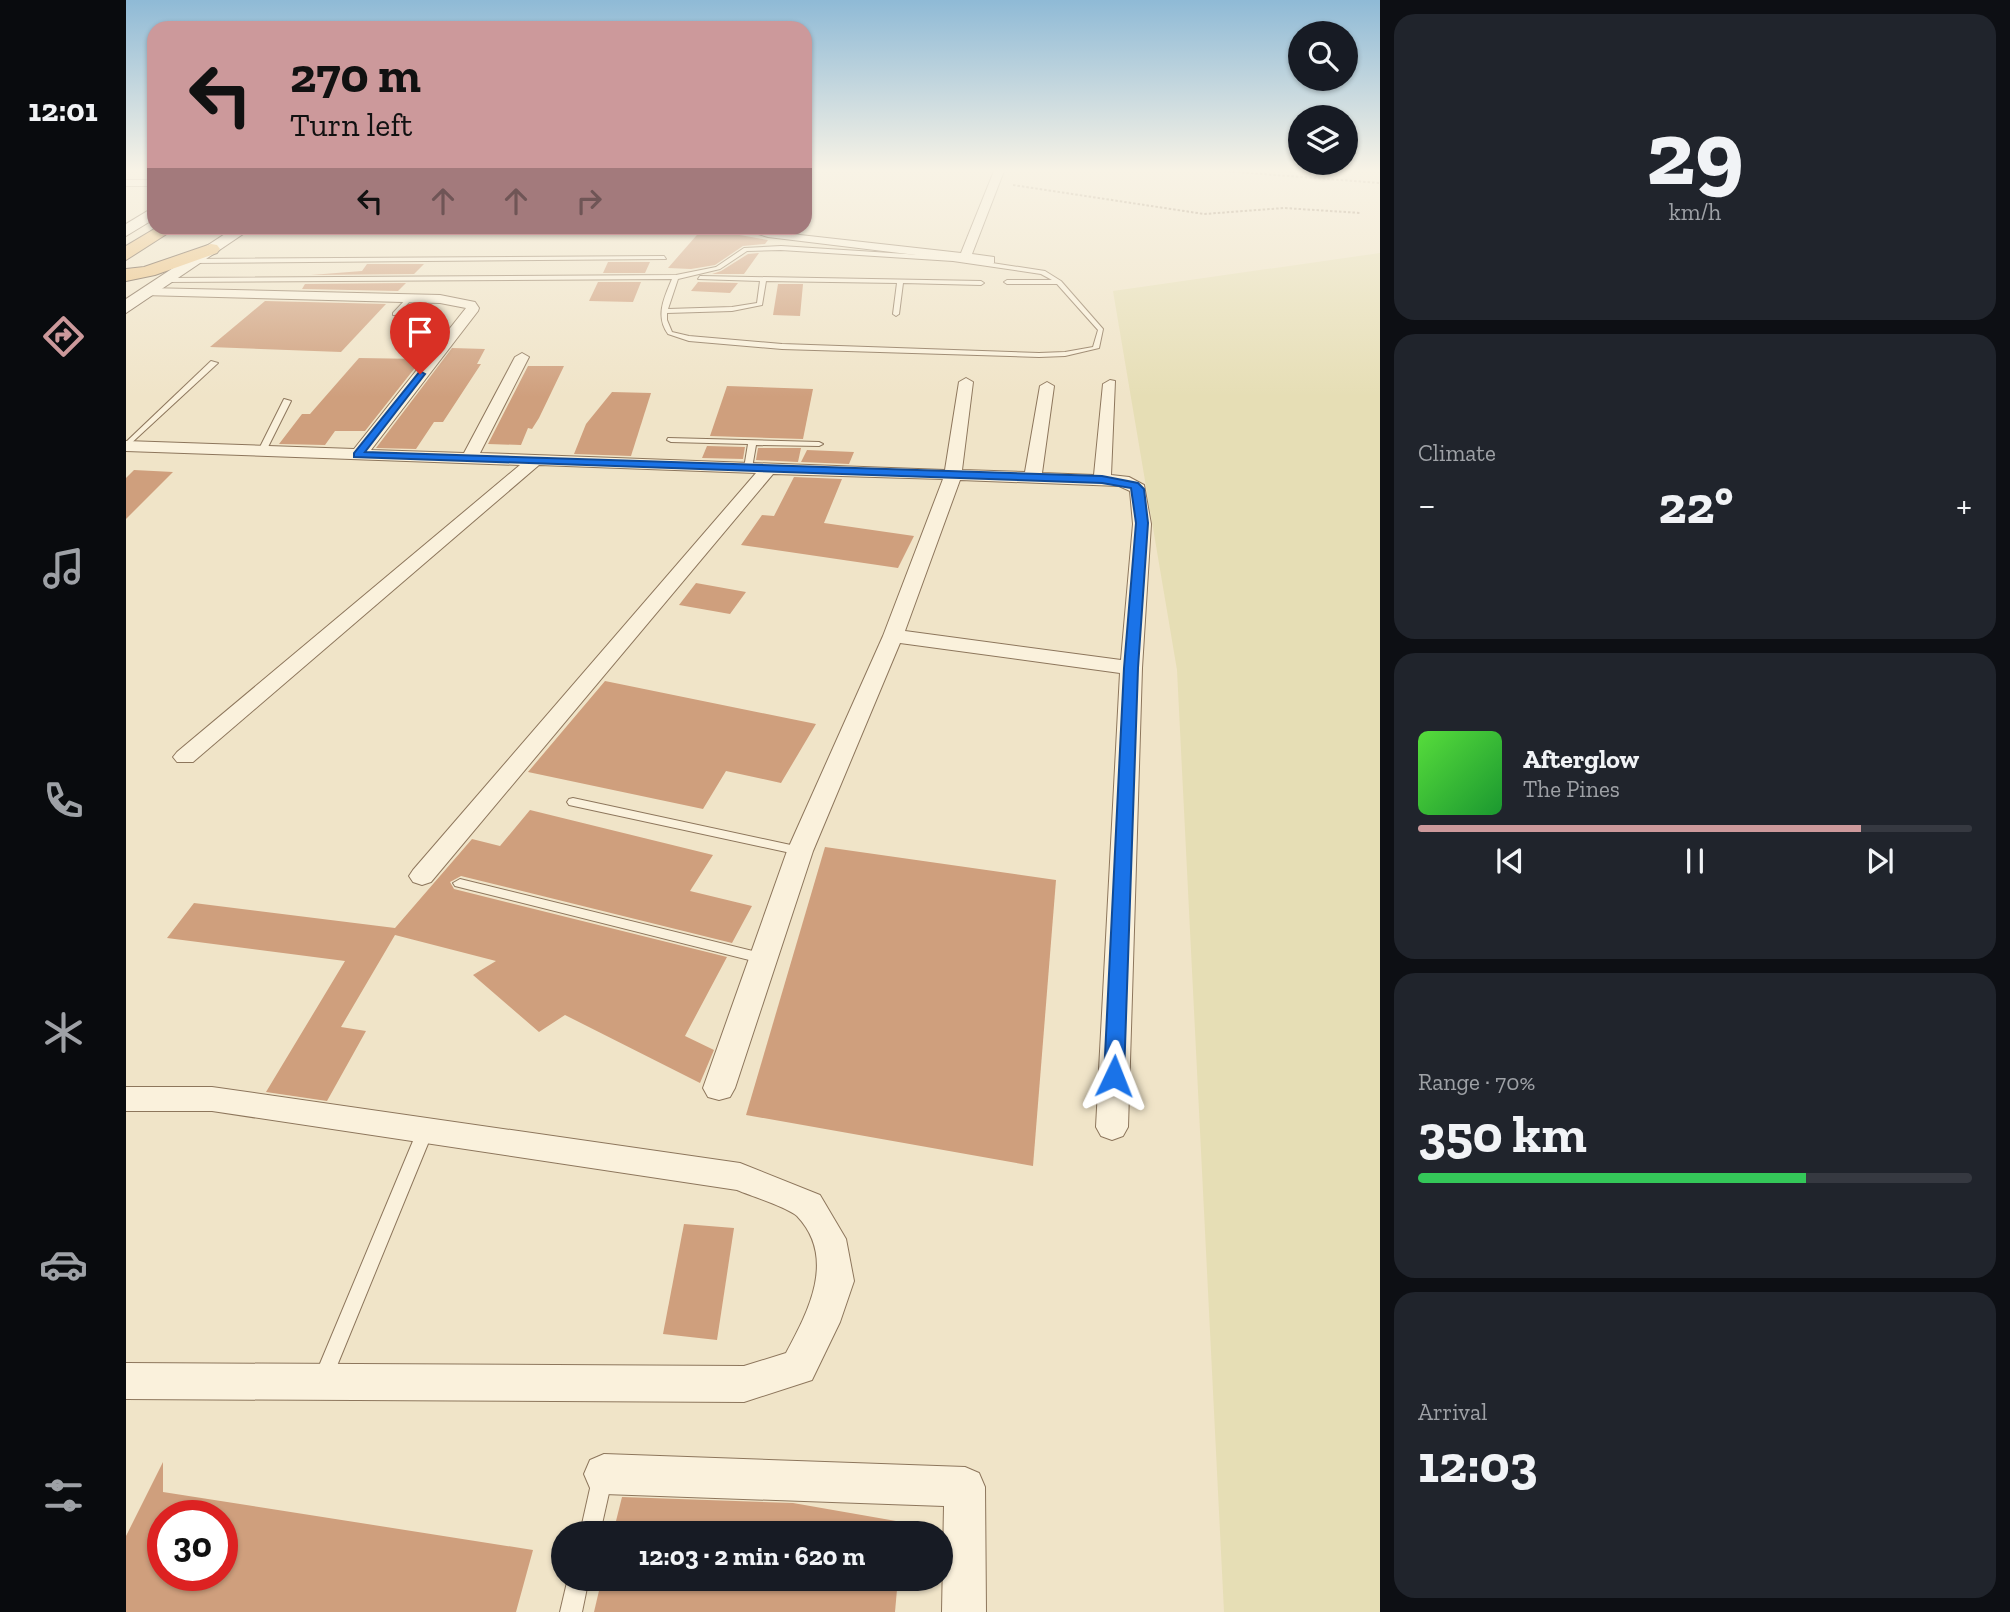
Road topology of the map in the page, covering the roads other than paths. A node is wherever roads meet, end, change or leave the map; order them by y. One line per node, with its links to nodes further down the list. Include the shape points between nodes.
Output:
1 (162, 246): 10 (highway)
2 (215, 246): 5 (main road)
3 (877, 246): 6 (street)
4 (969, 246): 6 (street)
5 (211, 249): 9 (main road); 10 (highway, via 158,270)
6 (965, 257): 8 (street)
7 (664, 258): 9 (lane)
8 (990, 260)
9 (194, 261): 13 (main road)
10 (126, 273)
11 (676, 277): 12 (lane); 13 (lane); 16 (lane, via 718,268 746,249 781,248 966,261 1043,272); 21 (lane)
12 (764, 279): 14 (lane); 21 (lane, via 760,304)
13 (168, 280): 18 (main road)
14 (900, 282): 17 (lane); 23 (lane)
15 (1007, 282): 16 (lane)
16 (1059, 282): 21 (lane, via 1101,330 1096,348 1039,355 709,342 671,334)
17 (981, 283)
18 (147, 292): 19 (street); 20 (main road)
19 (409, 299): 22 (lane); 35 (street, via 456,300 473,308)
20 (126, 307)
21 (664, 311)
22 (396, 314)
23 (896, 314)
24 (522, 357): 36 (street)
25 (214, 363): 33 (lane)
26 (966, 382): 39 (street)
27 (1110, 384): 41 (street)
28 (1046, 386): 40 (street)
29 (286, 401): 34 (lane)
30 (671, 440): 31 (lane)
31 (752, 442): 32 (lane); 38 (lane)
32 (819, 444)
33 (126, 446): 34 (street)
34 (262, 451): 35 (street)
35 (358, 455): 36 (street)
36 (469, 459): 37 (street)
37 (534, 461): 38 (street); 44 (street)
38 (758, 469): 39 (street); 47 (street)
39 (953, 475): 40 (street); 42 (street)
40 (1033, 478): 41 (street)
41 (1102, 480): 43 (street, via 1123,481 1138,489 1142,523)
42 (892, 636): 43 (street); 46 (street)
43 (1131, 668): 52 (street)
44 (185, 757)
45 (573, 802): 46 (lane)
46 (800, 851): 49 (street)
47 (422, 876)
48 (460, 883): 49 (lane)
49 (765, 959): 50 (street)
50 (719, 1088)
51 (126, 1099): 53 (street, via 212,1099)
52 (1112, 1127)
53 (426, 1129): 55 (lane); 55 (street, via 740,1177 808,1205 829,1238 836,1281 822,1322 799,1367 744,1384)
54 (126, 1381): 55 (street)
55 (321, 1381)
56 (604, 1474): 57 (lane); 60 (street, via 965,1487)
57 (593, 1521)
58 (576, 1591): 59 (lane)
59 (571, 1612)
60 (964, 1612)

